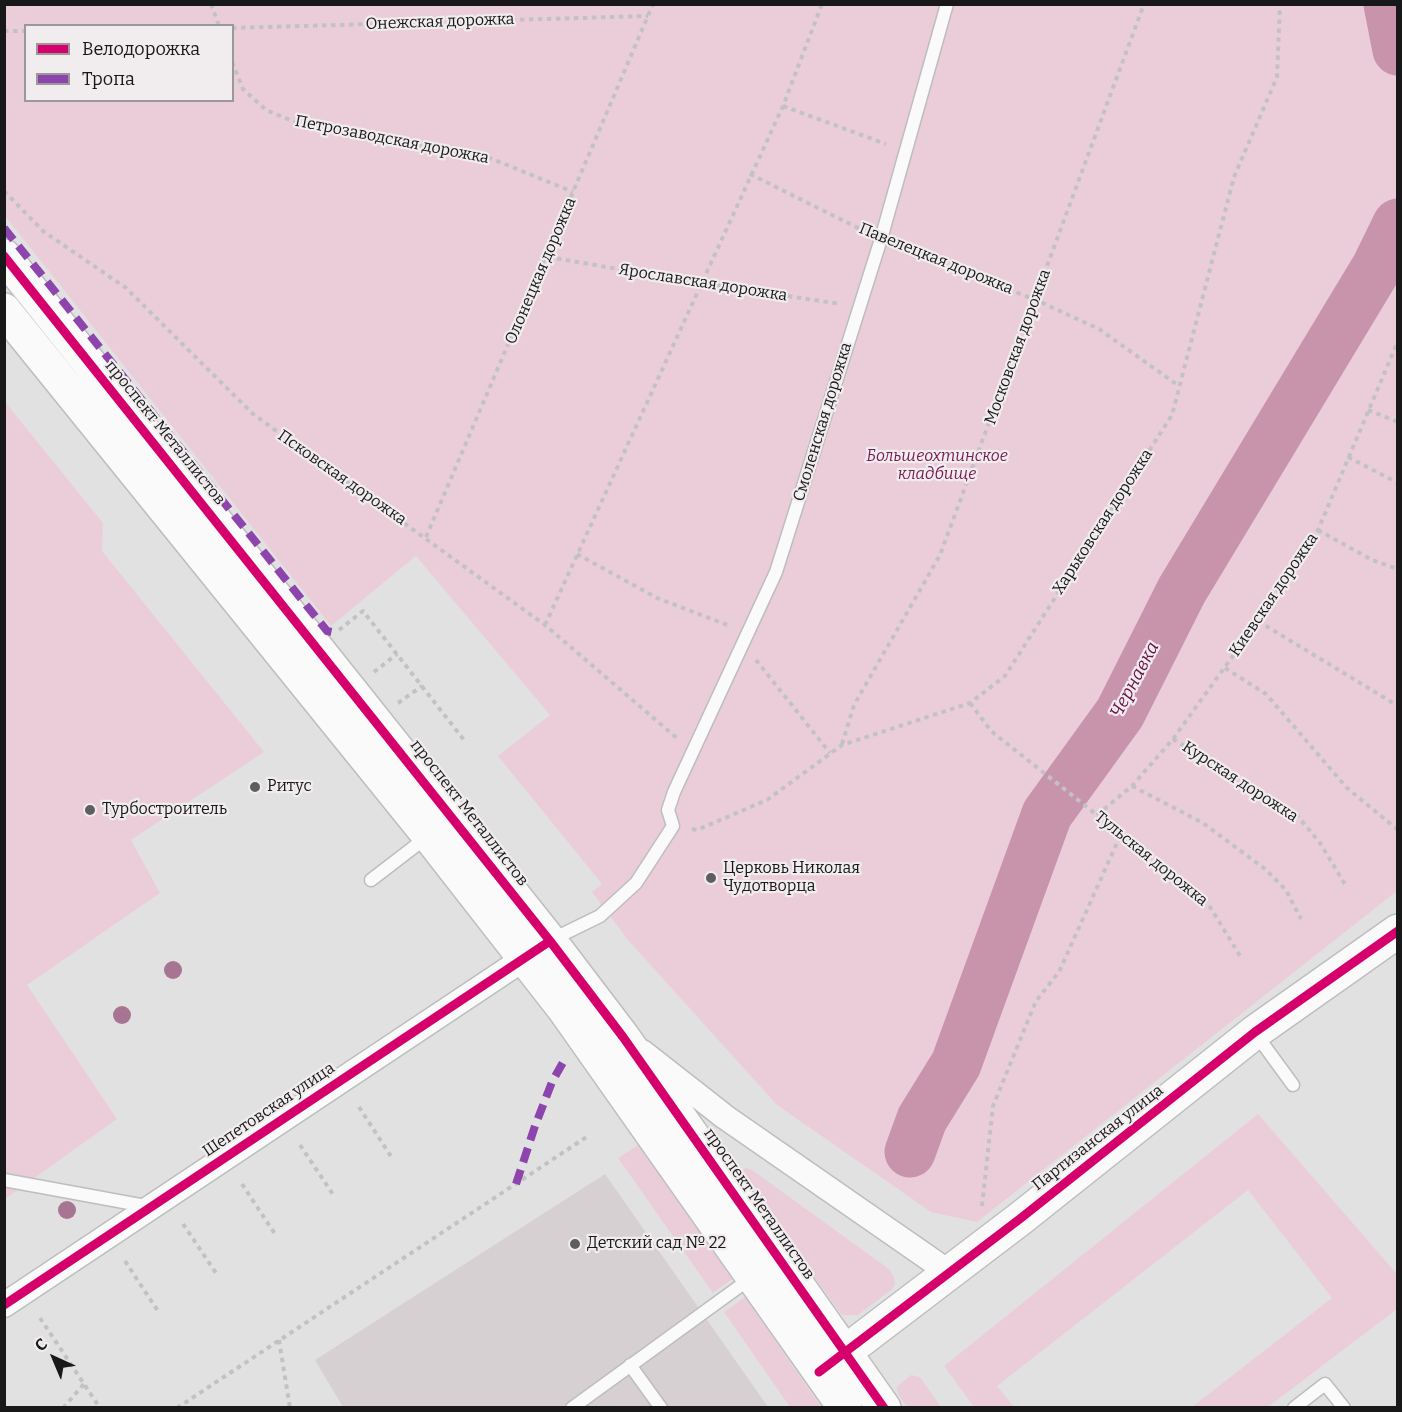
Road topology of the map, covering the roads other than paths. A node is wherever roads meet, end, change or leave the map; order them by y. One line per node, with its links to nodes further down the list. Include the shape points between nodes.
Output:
1 (947, 4): 7 (lane, Смоленская дорожка, via 881,239 776,572 668,810 673,826 636,883 600,916)
2 (4, 256): 7 (street, проспект Металлистов)
3 (4, 310): 4 (street, проспект Металлистов)
4 (429, 836): 5 (lane); 7 (street, проспект Металлистов)
5 (371, 880)
6 (1398, 931): 8 (street, Партизанская улица)
7 (538, 949): 9 (street, проспект Металлистов); 12 (street, Шепетовская улица); 14 (street, проспект Металлистов, via 601,1061)
8 (1255, 1032): 10 (lane); 13 (street, Партизанская улица)
9 (623, 1037): 13 (street, via 725,1117); 16 (street, проспект Металлистов)
10 (1293, 1085)
11 (4, 1180): 12 (lane)
12 (151, 1207): 15 (street, Шепетовская улица)
13 (950, 1272): 16 (street, Партизанская улица)
14 (753, 1277): 17 (lane); 18 (street, проспект Металлистов)
15 (4, 1305)
16 (845, 1352): 18 (street, Партизанская улица); 22 (street, проспект Металлистов)
17 (630, 1365): 19 (lane); 20 (lane)
18 (819, 1372): 21 (street, проспект Металлистов)
19 (572, 1407)
20 (661, 1407)
21 (845, 1407)
22 (884, 1407)
23 (1294, 1407): 24 (lane, via 1325,1384)
24 (1344, 1407)

